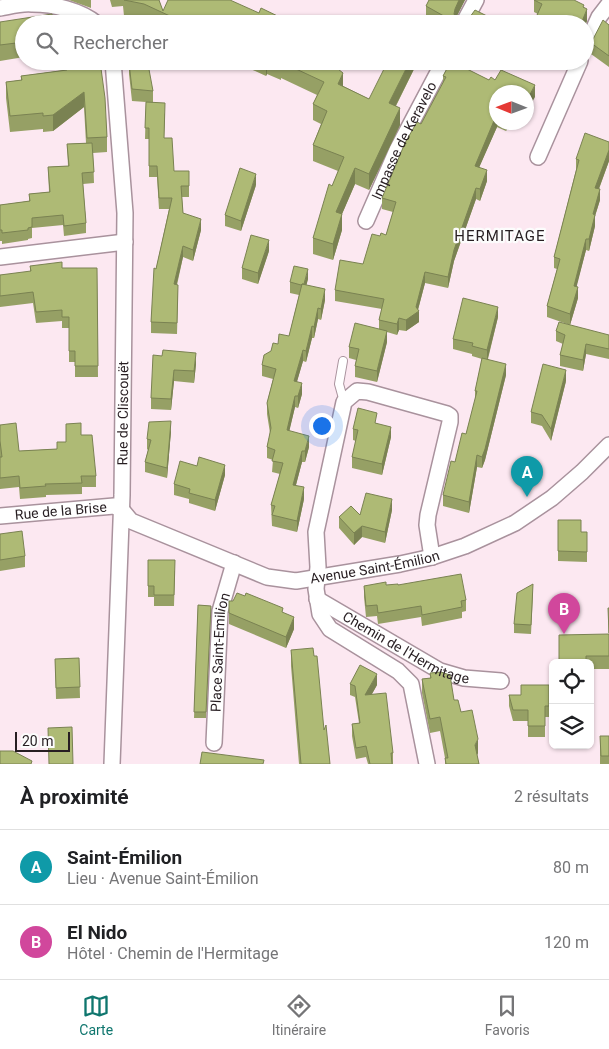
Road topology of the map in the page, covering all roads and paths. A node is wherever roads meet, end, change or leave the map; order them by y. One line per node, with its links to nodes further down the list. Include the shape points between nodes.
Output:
1 (476, 0): 5 (street)
2 (609, 4): 6 (street)
3 (0, 8): 4 (street, via 45,5)
4 (82, 15)
5 (468, 15)
6 (594, 29)
7 (114, 70): 12 (street, Rue de Cliscouët, via 122,157)
8 (439, 70): 11 (street, Impasse de Keravelo, via 397,150)
9 (576, 70): 10 (street)
10 (538, 157)
11 (366, 221)
12 (124, 242): 13 (street); 17 (street, Rue de Cliscouët)
13 (0, 257)
14 (343, 361): 15 (lane, via 339,384)
15 (344, 402): 19 (street, via 357,391 368,392 450,416 428,515); 21 (street, via 316,532)
16 (609, 445): 19 (street, Avenue Saint-Émilion, via 552,498 515,522 465,546)
17 (121, 509): 18 (street, Rue de la Brise, via 114,506); 20 (street, Avenue Saint-Émilion, via 131,521); 25 (street, Rue de Cliscouët)
18 (0, 516)
19 (432, 557): 21 (street, Avenue Saint-Émilion)
20 (234, 563): 21 (street, Avenue Saint-Émilion, via 267,577 296,581); 24 (street, Place Saint-Emilion, via 220,611)
21 (316, 578): 22 (street)
22 (317, 599): 23 (street, Chemin de l'Hermitage, via 440,672); 26 (street, via 320,614 330,629 398,670 411,684)
23 (501, 681)
24 (214, 743)
25 (112, 764)
26 (427, 764)

